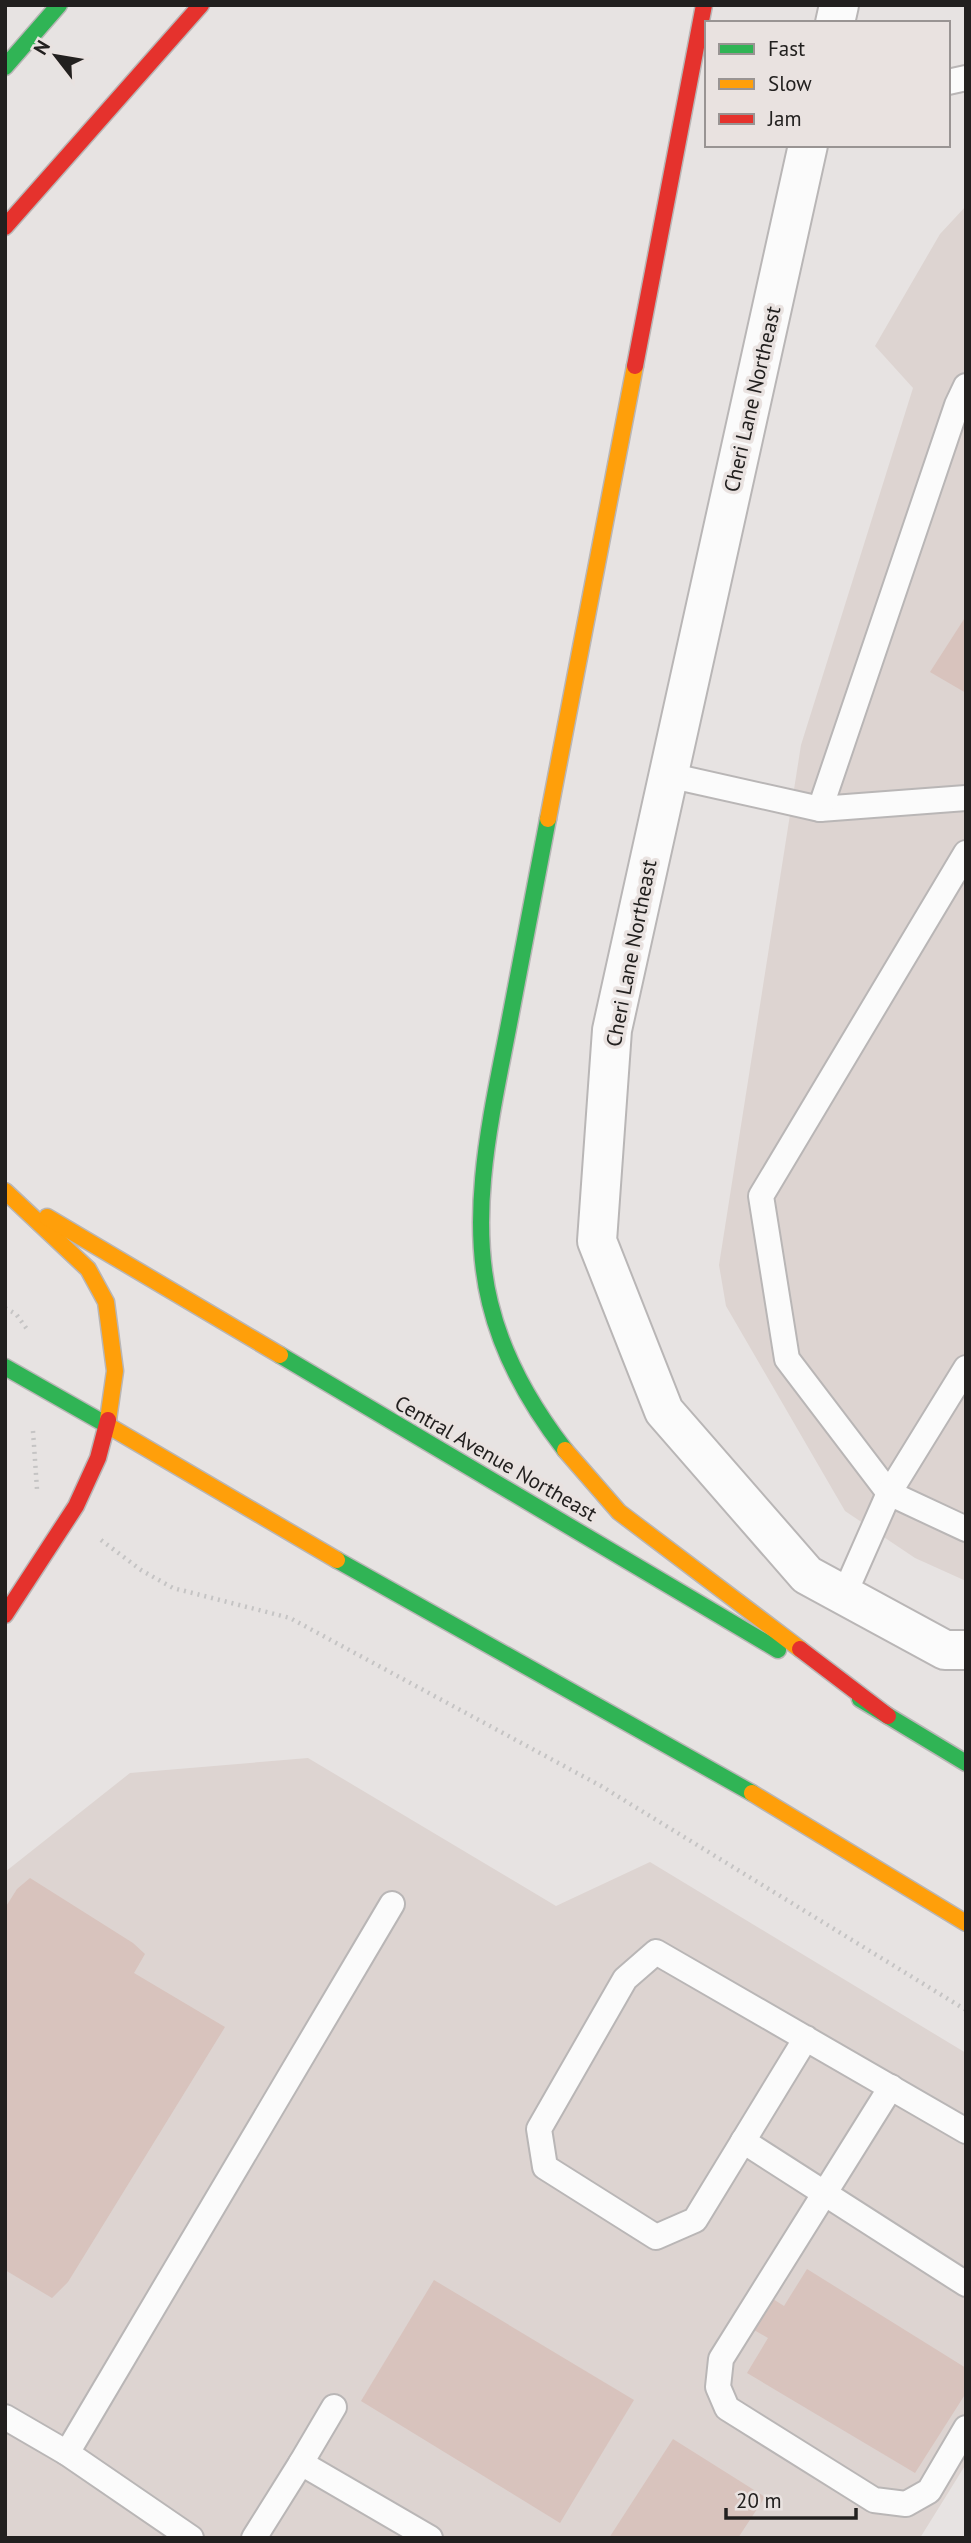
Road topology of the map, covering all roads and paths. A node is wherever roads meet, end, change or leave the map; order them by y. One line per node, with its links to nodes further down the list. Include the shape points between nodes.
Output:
1 (59, 5): 4 (main road)
2 (201, 5): 5 (main road)
3 (705, 5): 24 (main road, via 493,1106 481,1220 484,1262 500,1342 537,1412 582,1474 619,1512)
4 (5, 67)
5 (139, 75): 7 (main road); 8 (main road)
6 (808, 147): 10 (street, Cheri Lane Northeast)
7 (5, 227)
8 (5, 240)
9 (966, 386): 12 (lane)
10 (668, 775): 12 (lane); 21 (street, Cheri Lane Northeast, via 612,1030 597,1241 664,1411 807,1575)
11 (966, 798): 12 (lane)
12 (820, 809)
13 (966, 853): 18 (lane, via 761,1196 787,1359)
14 (7, 1191): 17 (main road, via 88,1269 106,1302 115,1371); 24 (main road, Central Avenue Northeast)
15 (5, 1367): 17 (main road)
16 (966, 1368): 18 (lane)
17 (107, 1425): 19 (main road, via 98,1458); 27 (main road, via 385,1588 745,1789)
18 (889, 1493): 20 (lane); 21 (lane)
19 (69, 1517): 22 (main road); 28 (path, via 173,1588 290,1618 601,1786)
20 (966, 1528)
21 (844, 1595): 23 (street, Cheri Lane Northeast, via 945,1650)
22 (5, 1615)
23 (966, 1650)
24 (888, 1716): 25 (main road, Central Avenue Northeast)
25 (966, 1763)
26 (392, 1904): 38 (lane)
27 (966, 1923)
28 (966, 2010)
29 (806, 2038): 30 (lane); 32 (lane); 32 (lane, via 656,1952 625,1979 539,2129 545,2167 656,2238 695,2220)
30 (891, 2087): 31 (lane); 33 (lane)
31 (966, 2131)
32 (743, 2141): 33 (lane)
33 (826, 2194): 34 (lane); 37 (lane, via 721,2360 718,2387 727,2408 874,2500 906,2504 929,2491)
34 (966, 2284)
35 (334, 2407): 39 (lane)
36 (5, 2417): 38 (lane)
37 (966, 2428)
38 (66, 2453): 40 (lane)
39 (301, 2463): 41 (lane); 42 (lane)
40 (191, 2538)
41 (254, 2538)
42 (430, 2538)

